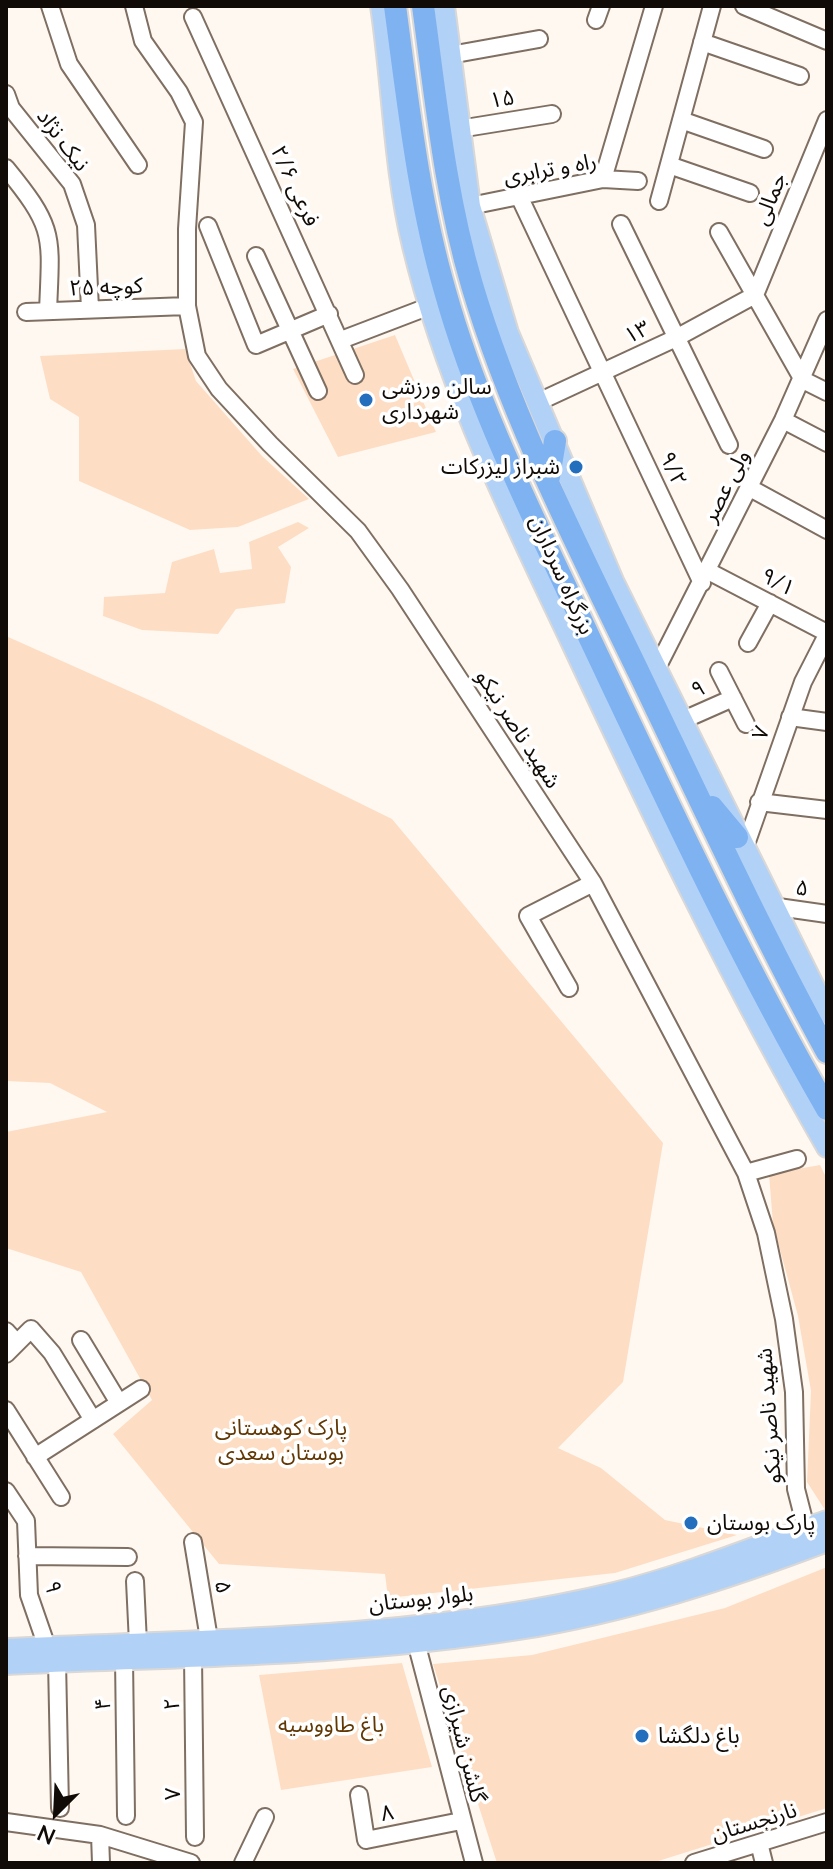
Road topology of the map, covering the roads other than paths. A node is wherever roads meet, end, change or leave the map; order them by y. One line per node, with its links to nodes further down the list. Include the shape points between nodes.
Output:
1 (50, 6): 22 (street, via 69,64)
2 (134, 6): 38 (street, شهید ناصر نیکو, via 143,41 194,122)
3 (423, 6): 20 (highway, بزرگراه سرداران)
4 (444, 6): 13 (main road)
5 (654, 6): 25 (street)
6 (712, 6): 12 (street)
7 (744, 6): 11 (street)
8 (381, 8): 27 (main road); 32 (highway, بزرگراه سرداران)
9 (193, 17): 43 (street, فرعی ۲/۶)
10 (539, 39): 13 (street)
11 (827, 41)
12 (702, 42): 14 (street); 18 (street)
13 (450, 55): 16 (main road)
14 (800, 76)
15 (6, 94): 40 (street, نیک نژاد, via 11,108 72,184 86,225)
16 (454, 101): 20 (highway)
17 (552, 114): 20 (street, ۱۵)
18 (681, 120): 21 (street); 23 (street)
19 (827, 120): 37 (street, جمالی)
20 (450, 129): 31 (main road); 60 (highway, بزرگراه سرداران, via 449,191 472,287)
21 (764, 149)
22 (138, 165)
23 (669, 165): 28 (street); 30 (street)
24 (6, 168): 41 (street, via 39,208 51,239)
25 (603, 179): 26 (street, راه و ترابری); 29 (street, راه و ترابری)
26 (638, 181)
27 (402, 183): 32 (main road); 39 (main road)
28 (750, 193)
29 (519, 196): 31 (street, راه و ترابری); 48 (street, ۹/۲)
30 (659, 201)
31 (470, 206): 54 (main road, via 508,333)
32 (425, 212): 55 (highway, بزرگراه سرداران, via 446,295)
33 (621, 224): 46 (street)
34 (208, 226): 45 (street, via 256,345)
35 (719, 232): 37 (street)
36 (256, 256): 45 (street)
37 (755, 295): 46 (street, ۱۳); 50 (street)
38 (187, 306): 40 (street, کوچه ۲۵); 80 (street, شهید ناصر نیکو, via 197,356 219,389 358,531)
39 (430, 306): 47 (street); 53 (main road)
40 (90, 309): 41 (street, کوچه ۲۵)
41 (48, 311): 42 (street, کوچه ۲۵)
42 (26, 312)
43 (329, 314): 45 (street); 47 (street, فرعی ۲/۶)
44 (827, 320): 50 (street, ولی عصر)
45 (290, 331): 51 (street)
46 (676, 338): 48 (street, ۱۳); 59 (street)
47 (341, 340): 49 (street, فرعی ۲/۶)
48 (604, 372): 54 (street, ۱۳); 63 (street, ۹/۲)
49 (355, 375)
50 (803, 380): 52 (street); 56 (street, ولی عصر)
51 (318, 391)
52 (827, 392)
53 (464, 399): 55 (highway); 85 (main road, via 644,797)
54 (536, 403): 57 (main road)
55 (489, 417): 65 (highway, بزرگراه سرداران)
56 (783, 420): 58 (street); 61 (street, ولی عصر)
57 (555, 441): 60 (highway); 69 (main road, via 613,581)
58 (827, 443)
59 (729, 445)
60 (549, 479): 64 (highway, بزرگراه سرداران)
61 (750, 488): 62 (street); 63 (street, ولی عصر)
62 (827, 530)
63 (705, 577): 66 (street, ۹/۱); 69 (street, ولی عصر)
64 (596, 585): 65 (highway); 76 (highway, بزرگراه سرداران)
65 (571, 596): 85 (highway, بزرگراه سرداران)
66 (770, 603): 67 (street, ۹/۱); 68 (street)
67 (827, 634): 72 (street, ۷)
68 (748, 643)
69 (657, 668): 73 (main road)
70 (719, 671): 71 (street, ۹)
71 (733, 698): 73 (street, ۹); 75 (street, ۹)
72 (790, 717): 74 (street); 77 (street, ۷)
73 (681, 721): 79 (main road)
74 (827, 722)
75 (746, 724)
76 (692, 783): 79 (highway); 86 (highway, بزرگراه سرداران, via 766,941)
77 (759, 802): 78 (street); 79 (street, ۷)
78 (827, 810)
79 (740, 843): 81 (main road)
80 (593, 883): 83 (street, via 528,916); 90 (street, شهید ناصر نیکو)
81 (771, 906): 82 (street, ۵); 84 (main road)
82 (827, 914)
83 (569, 988)
84 (827, 1013)
85 (781, 1048): 87 (highway, بزرگراه سرداران); 88 (main road)
86 (827, 1052)
87 (827, 1109)
88 (827, 1147)
89 (797, 1159): 90 (street)
90 (746, 1173): 101 (street, شهید ناصر نیکو, via 766,1233 784,1319 794,1392 796,1489)
91 (81, 1340): 94 (street)
92 (10, 1342): 96 (street, via 31,1329)
93 (141, 1389): 94 (street)
94 (119, 1403): 96 (street)
95 (6, 1410): 97 (street)
96 (93, 1420): 97 (street)
97 (35, 1457): 99 (street)
98 (6, 1491): 104 (street, ۹, via 26,1521)
99 (61, 1497)
100 (827, 1521): 101 (main road, بلوار بوستان)
101 (806, 1528): 107 (main road, بلوار بوستان)
102 (827, 1541): 107 (main road, بلوار بوستان, via 715,1581)
103 (193, 1542): 109 (street, ۵)
104 (27, 1556): 105 (street); 113 (street, ۹, via 29,1595)
105 (128, 1557)
106 (135, 1581): 110 (street)
107 (615, 1601): 108 (main road, بلوار بوستان, via 519,1629)
108 (414, 1634): 111 (main road, بلوار بوستان); 122 (street, گلشن شیرازی)
109 (209, 1639): 110 (main road, بلوار بوستان); 111 (main road, بلوار بوستان)
110 (138, 1643): 113 (main road, بلوار بوستان)
111 (235, 1646): 114 (main road, بلوار بوستان)
112 (6, 1649): 113 (main road, بلوار بوستان)
113 (52, 1654): 115 (main road, بلوار بوستان); 116 (main road, بلوار بوستان); 119 (street, ۹)
114 (193, 1655): 115 (main road, بلوار بوستان); 117 (street, ۲)
115 (124, 1658): 120 (street, ۴)
116 (6, 1664)
117 (194, 1751): 126 (street, ۷)
118 (359, 1795): 122 (street, ۸, via 366,1840)
119 (60, 1808)
120 (126, 1816)
121 (265, 1817): 131 (street)
122 (461, 1821): 128 (street, گلشن شیرازی)
123 (6, 1822): 125 (street)
124 (827, 1822): 127 (street, نارنجستان)
125 (100, 1835): 129 (street); 130 (street)
126 (195, 1837)
127 (759, 1843): 132 (street, نارنجستان); 133 (street)
128 (473, 1861)
129 (101, 1863)
130 (191, 1863)
131 (243, 1863)
132 (694, 1863)
133 (764, 1863)

